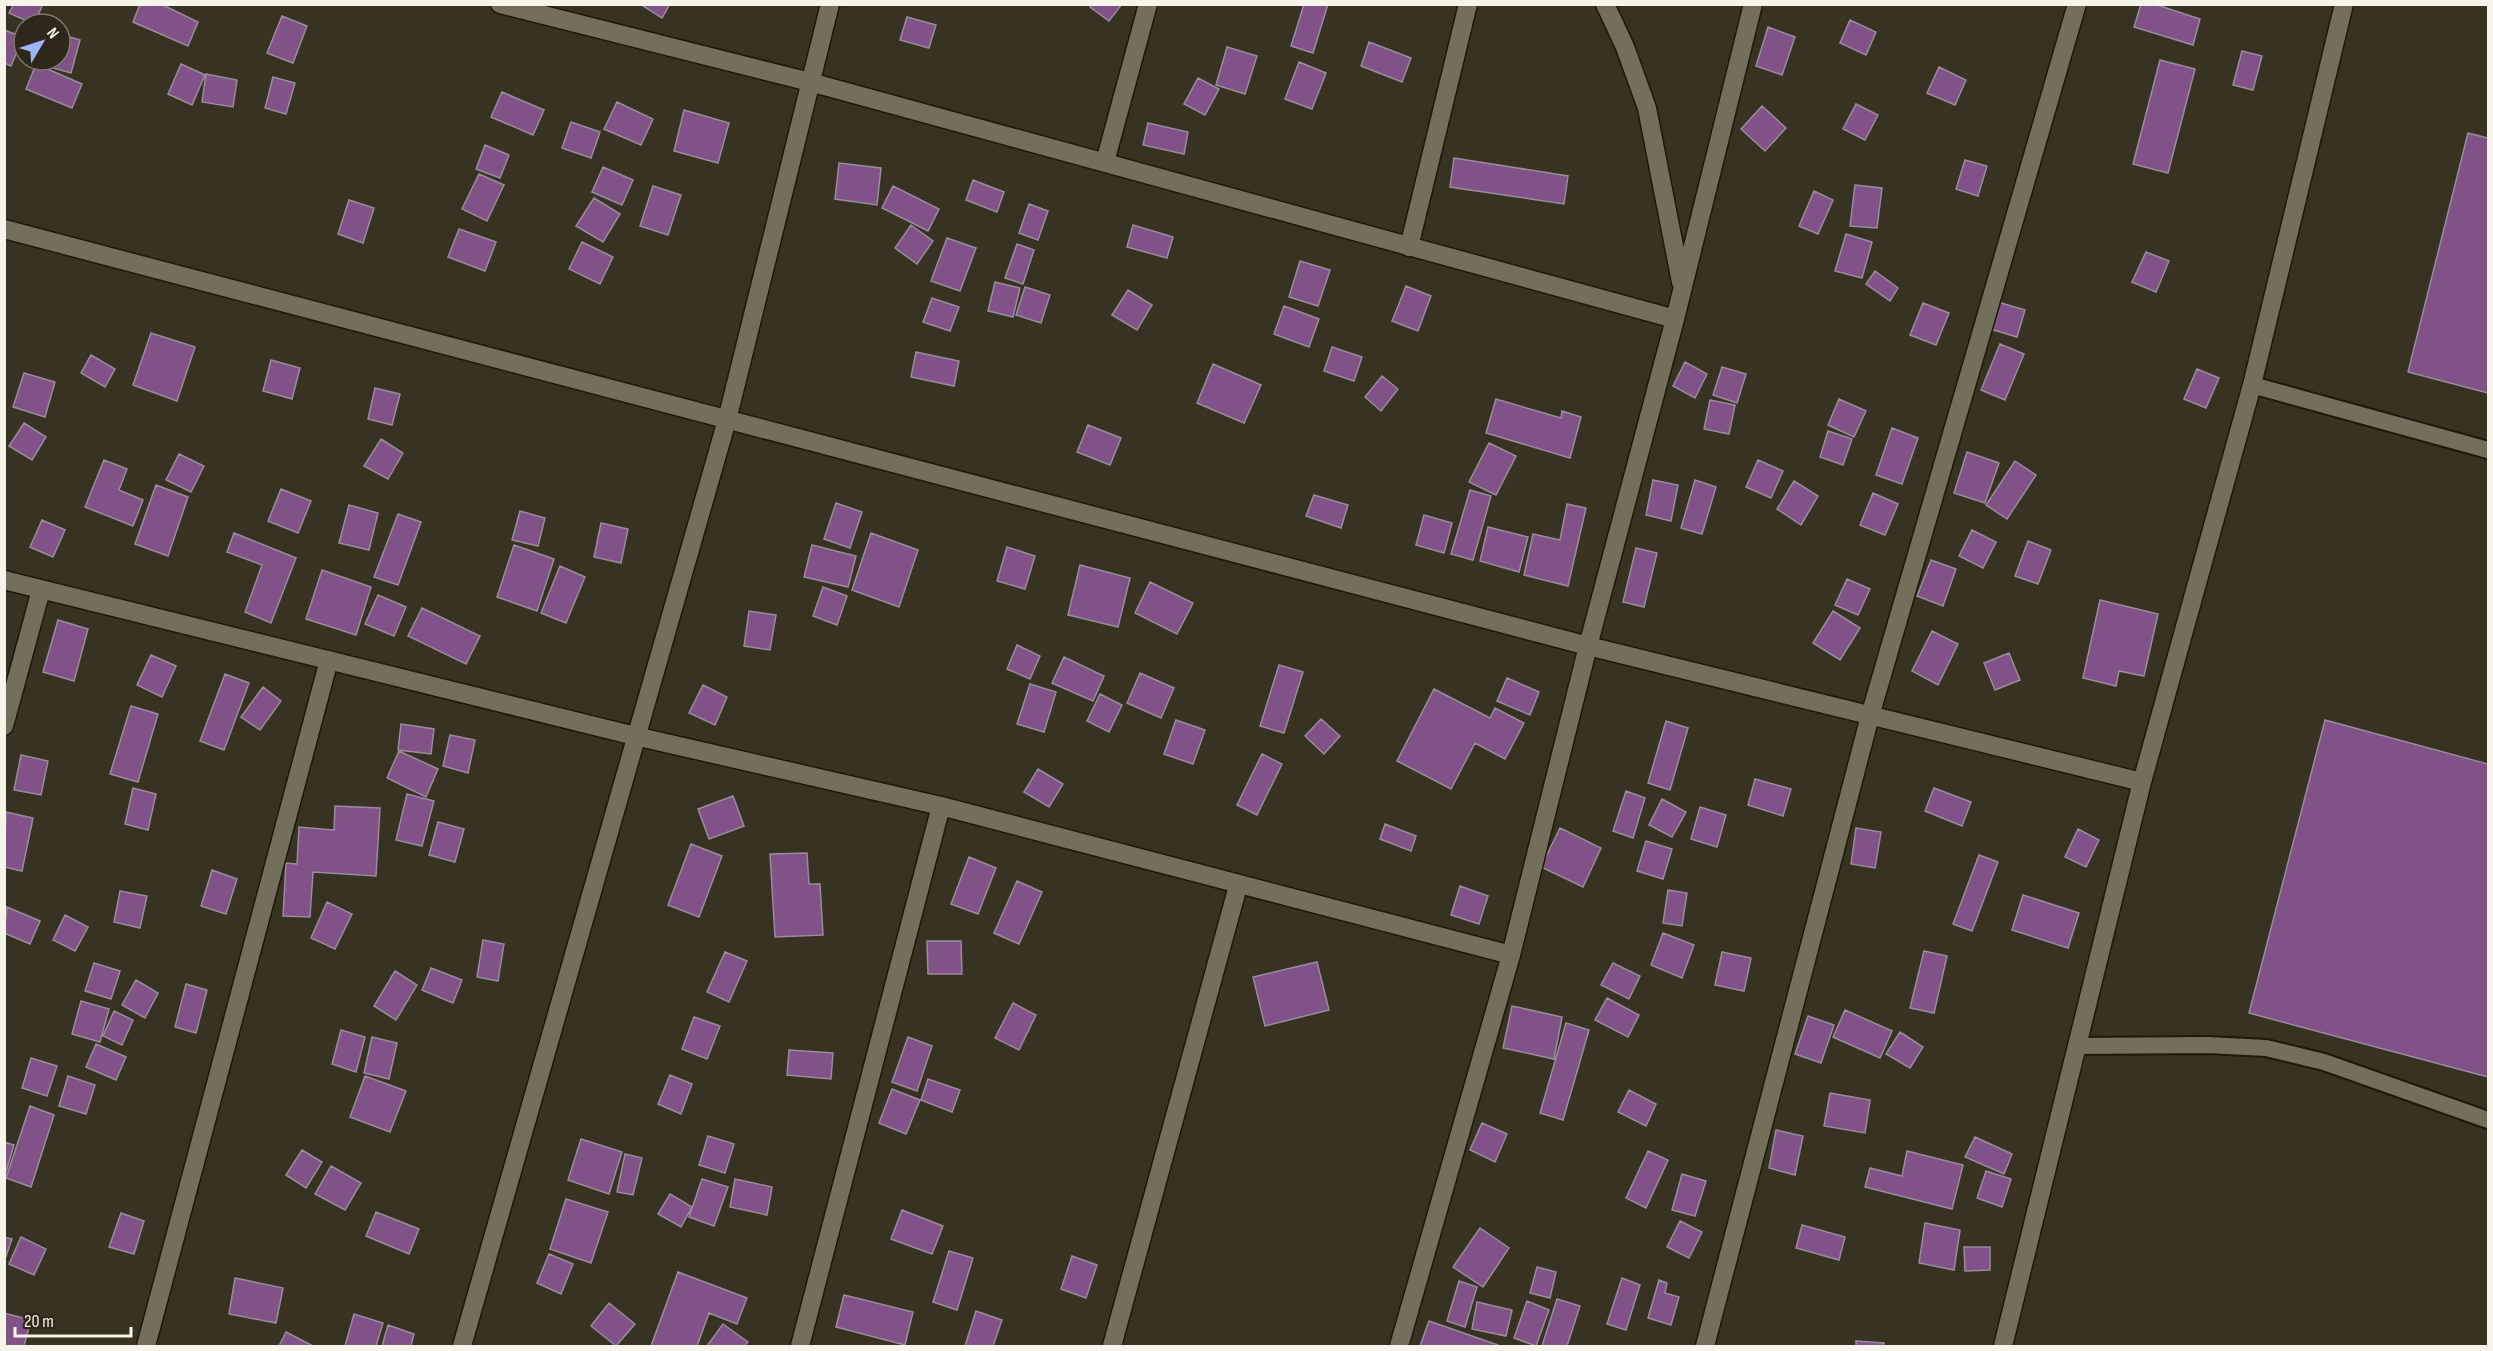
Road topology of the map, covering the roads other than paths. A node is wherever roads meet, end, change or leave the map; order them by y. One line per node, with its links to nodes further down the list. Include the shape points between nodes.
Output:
1 (500, 4): 9 (street)
2 (830, 4): 9 (street)
3 (1148, 4): 10 (street)
4 (1468, 4): 12 (street)
5 (1605, 4): 13 (street, via 1647,108)
6 (1753, 4): 13 (street)
7 (2077, 4): 22 (street)
8 (2344, 4): 15 (street)
9 (810, 82): 10 (street); 16 (street)
10 (1105, 162): 12 (street)
11 (4, 229): 16 (street)
12 (1409, 247): 14 (street)
13 (1682, 289): 14 (street)
14 (1675, 319): 20 (street)
15 (2252, 385): 17 (lane); 25 (street)
16 (727, 420): 20 (street); 24 (street)
17 (2488, 450)
18 (4, 580): 19 (street)
19 (41, 590): 21 (street); 23 (street)
20 (1588, 646): 22 (street); 28 (street)
21 (329, 660): 24 (street); 31 (street)
22 (1870, 716): 25 (street); 36 (street)
23 (4, 726)
24 (635, 736): 26 (street); 32 (street)
25 (2142, 782): 29 (street)
26 (941, 806): 27 (street); 33 (street)
27 (1238, 886): 28 (street); 34 (street)
28 (1511, 955): 35 (street)
29 (2077, 1046): 30 (lane, via 2266,1048 2324,1062); 37 (street)
30 (2488, 1120)
31 (146, 1347)
32 (462, 1347)
33 (800, 1347)
34 (1112, 1347)
35 (1400, 1347)
36 (1705, 1347)
37 (2003, 1347)

